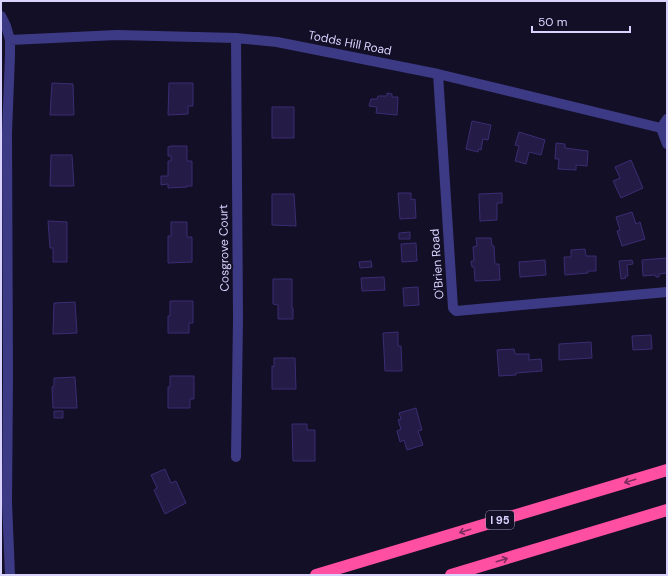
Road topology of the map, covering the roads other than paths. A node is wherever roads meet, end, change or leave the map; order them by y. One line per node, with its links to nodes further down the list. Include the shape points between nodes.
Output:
1 (1, 16): 3 (street)
2 (236, 38): 3 (street, Todds Hill Road, via 117,35); 4 (street, Todds Hill Road, via 277,42); 8 (street, Cosgrove Court)
3 (10, 40): 10 (street, via 7,133 8,377)
4 (438, 74): 5 (street, Todds Hill Road); 7 (street, O'Brien Road, via 453,308 456,312)
5 (664, 124): 6 (street, Todds Hill Road)
6 (667, 144)
7 (667, 292)
8 (236, 457)
9 (667, 470): 15 (highway, I 95, one-way to 15)
10 (4, 503): 14 (street)
11 (667, 510): 13 (highway)
12 (667, 516): 13 (highway)
13 (570, 540): 16 (highway, one-way to 13)
14 (10, 575)
15 (316, 575)
16 (452, 575)

